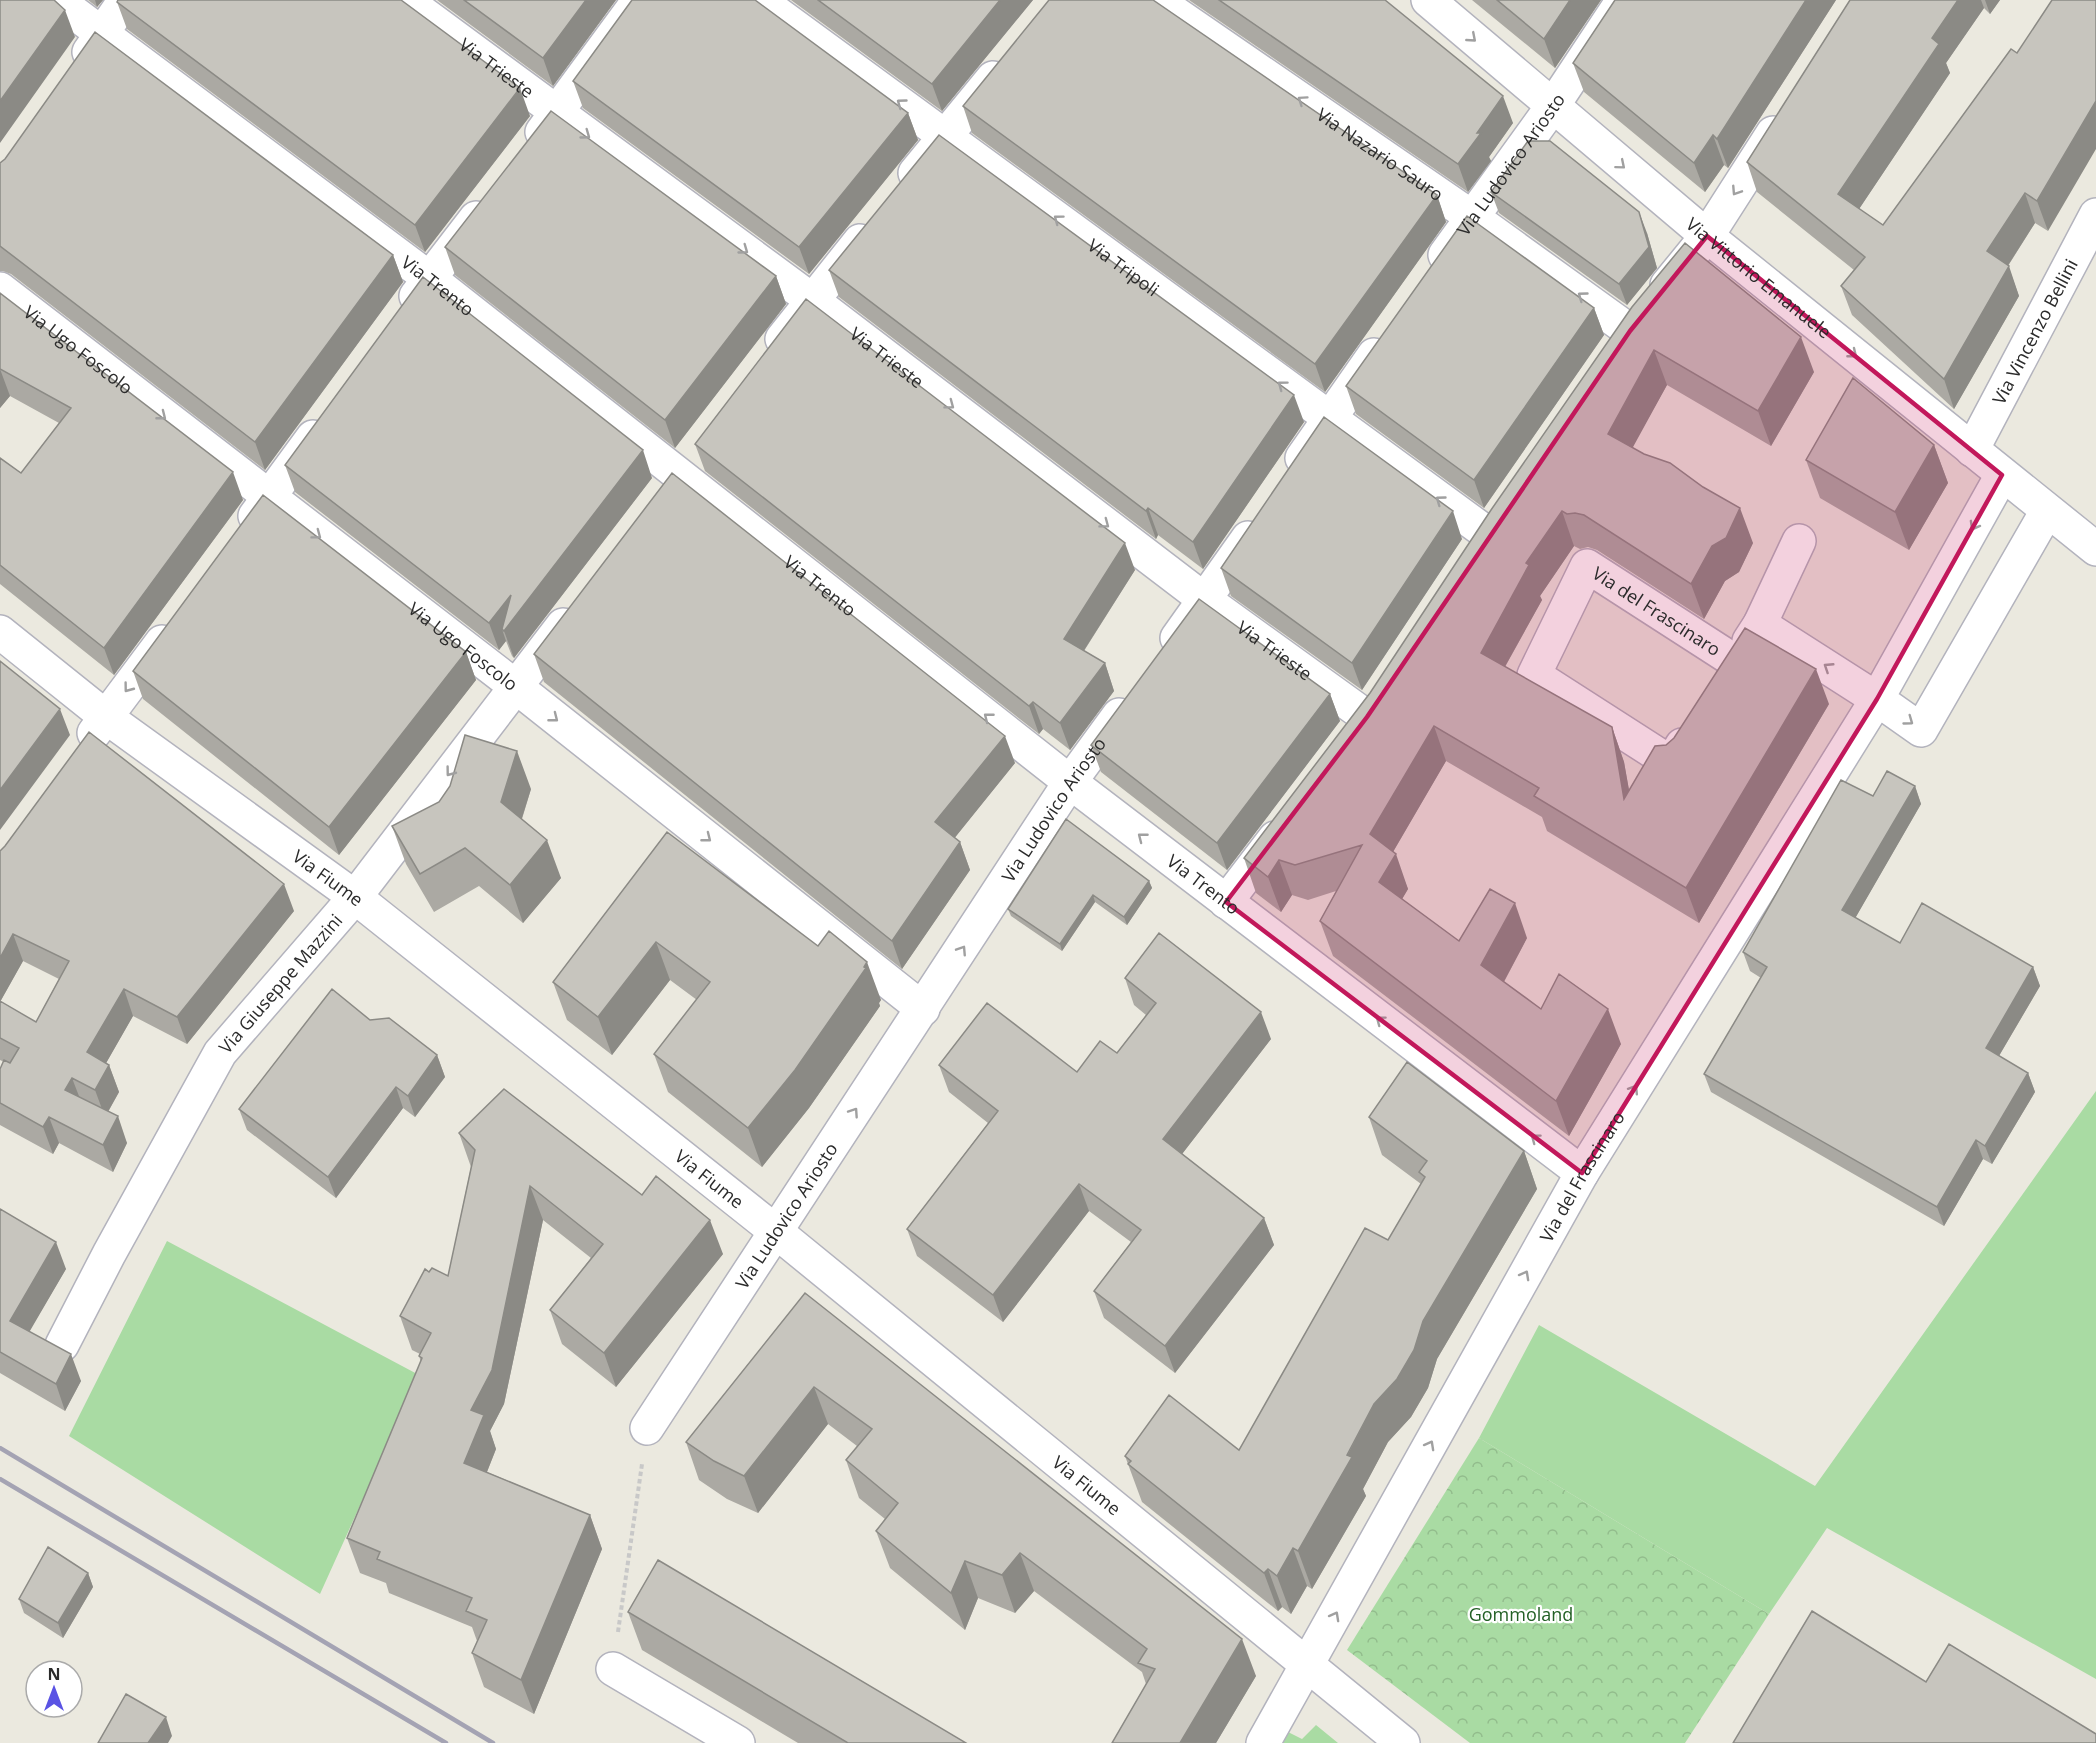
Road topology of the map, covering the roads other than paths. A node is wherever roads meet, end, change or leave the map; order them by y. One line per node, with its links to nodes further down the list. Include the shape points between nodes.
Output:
1 (57, 0): 9 (street, Via Trento)
2 (125, 0): 9 (street)
3 (405, 0): 14 (street, Via Trieste)
4 (639, 0): 14 (street)
5 (759, 0): 15 (street, Via Tripoli, one-way to 5)
6 (1156, 0): 19 (street, Via Nazario Sauro, one-way to 6)
7 (1428, 0): 12 (street, Via Vittorio Emanuele, one-way to 12)
8 (1623, 0): 12 (street, Via Ludovico Ariosto)
9 (102, 34): 11 (street); 22 (street, Via Trento)
10 (1012, 54): 15 (street)
11 (75, 72)
12 (1552, 107): 19 (street, Via Ludovico Ariosto); 20 (street, Via Vittorio Emanuele, one-way to 20)
13 (1789, 108): 20 (street, one-way to 20)
14 (556, 114): 16 (street); 24 (street, Via Trieste, one-way to 24)
15 (946, 135): 24 (street); 31 (street, Via Tripoli, one-way to 15)
16 (521, 159)
17 (493, 196): 22 (street)
18 (2096, 215): 32 (street, Via Vincenzo Bellini)
19 (1472, 217): 21 (street, Via Ludovico Ariosto); 26 (street, Via Nazario Sauro, one-way to 19)
20 (1707, 236): 26 (street); 32 (street, Via Vittorio Emanuele, one-way to 32)
21 (1431, 275)
22 (429, 278): 25 (street); 33 (street, Via Trento)
23 (0, 290): 36 (street, Via Ugo Foscolo, one-way to 36)
24 (812, 300): 29 (street); 46 (street, Via Trieste, one-way to 46)
25 (401, 317)
26 (1630, 331): 28 (street)
27 (1390, 333): 31 (street)
28 (1610, 360)
29 (763, 364)
30 (331, 412): 36 (street)
31 (1328, 420): 35 (street); 41 (street, Via Tripoli, one-way to 31)
32 (1972, 450): 34 (street, Via Vittorio Emanuele)
33 (687, 464): 37 (street); 63 (street, Via Trento, one-way to 33)
34 (2002, 475): 39 (street, Via Vittorio Emanuele); 57 (street, Via del Frascinaro, one-way to 57)
35 (1283, 486)
36 (269, 498): 42 (street); 53 (street, Via Ugo Foscolo, one-way to 53)
37 (658, 501)
38 (1508, 505): 41 (street)
39 (2047, 511): 44 (street, Via Vittorio Emanuele); 57 (street, one-way to 39, via 1921,730)
40 (1264, 515): 46 (street)
41 (1488, 534): 45 (street)
42 (240, 536)
43 (1799, 541): 49 (street, Via del Frascinaro)
44 (2096, 549)
45 (1468, 563)
46 (1205, 600): 51 (street); 59 (street, Via Trieste)
47 (580, 603): 53 (street, Via Giuseppe Mazzini)
48 (177, 622): 58 (street, one-way to 58)
49 (1760, 624): 52 (street, Via del Frascinaro); 57 (street, one-way to 49)
50 (0, 632): 58 (street, Via Fiume)
51 (1162, 657)
52 (1736, 662): 55 (street, Via del Frascinaro); 60 (street, Via del Frascinaro, via 1587,566 1534,675 1671,763)
53 (515, 686): 65 (street, Via Giuseppe Mazzini, one-way to 65); 67 (street, Via Ugo Foscolo, one-way to 67)
54 (1386, 688): 59 (street)
55 (1718, 689)
56 (1134, 696): 63 (street, Via Ludovico Ariosto)
57 (1877, 699): 68 (street, Via del Frascinaro, one-way to 57)
58 (106, 717): 62 (street); 65 (street, Via Fiume)
59 (1367, 717): 61 (street)
60 (1700, 717)
61 (1346, 745)
62 (80, 753)
63 (1070, 782): 66 (street, Via Trento, one-way to 63); 67 (street, Via Ludovico Ariosto, one-way to 63)
64 (1297, 810): 66 (street)
65 (355, 897): 69 (street, Via Fiume); 70 (street, Via Giuseppe Mazzini, via 220,1053)
66 (1227, 902): 68 (street, Via Trento, one-way to 66)
67 (923, 1009): 69 (street, Via Ludovico Ariosto, one-way to 67)
68 (1582, 1173): 72 (street, Via del Frascinaro, one-way to 68)
69 (774, 1230): 71 (street, Via Ludovico Ariosto); 72 (street, Via Fiume)
70 (62, 1345)
71 (647, 1428)
72 (1306, 1667): 75 (street, Via del Frascinaro); 76 (street, Via Fiume)
73 (613, 1669): 74 (street)
74 (738, 1743)
75 (1263, 1743)
76 (1403, 1743)

